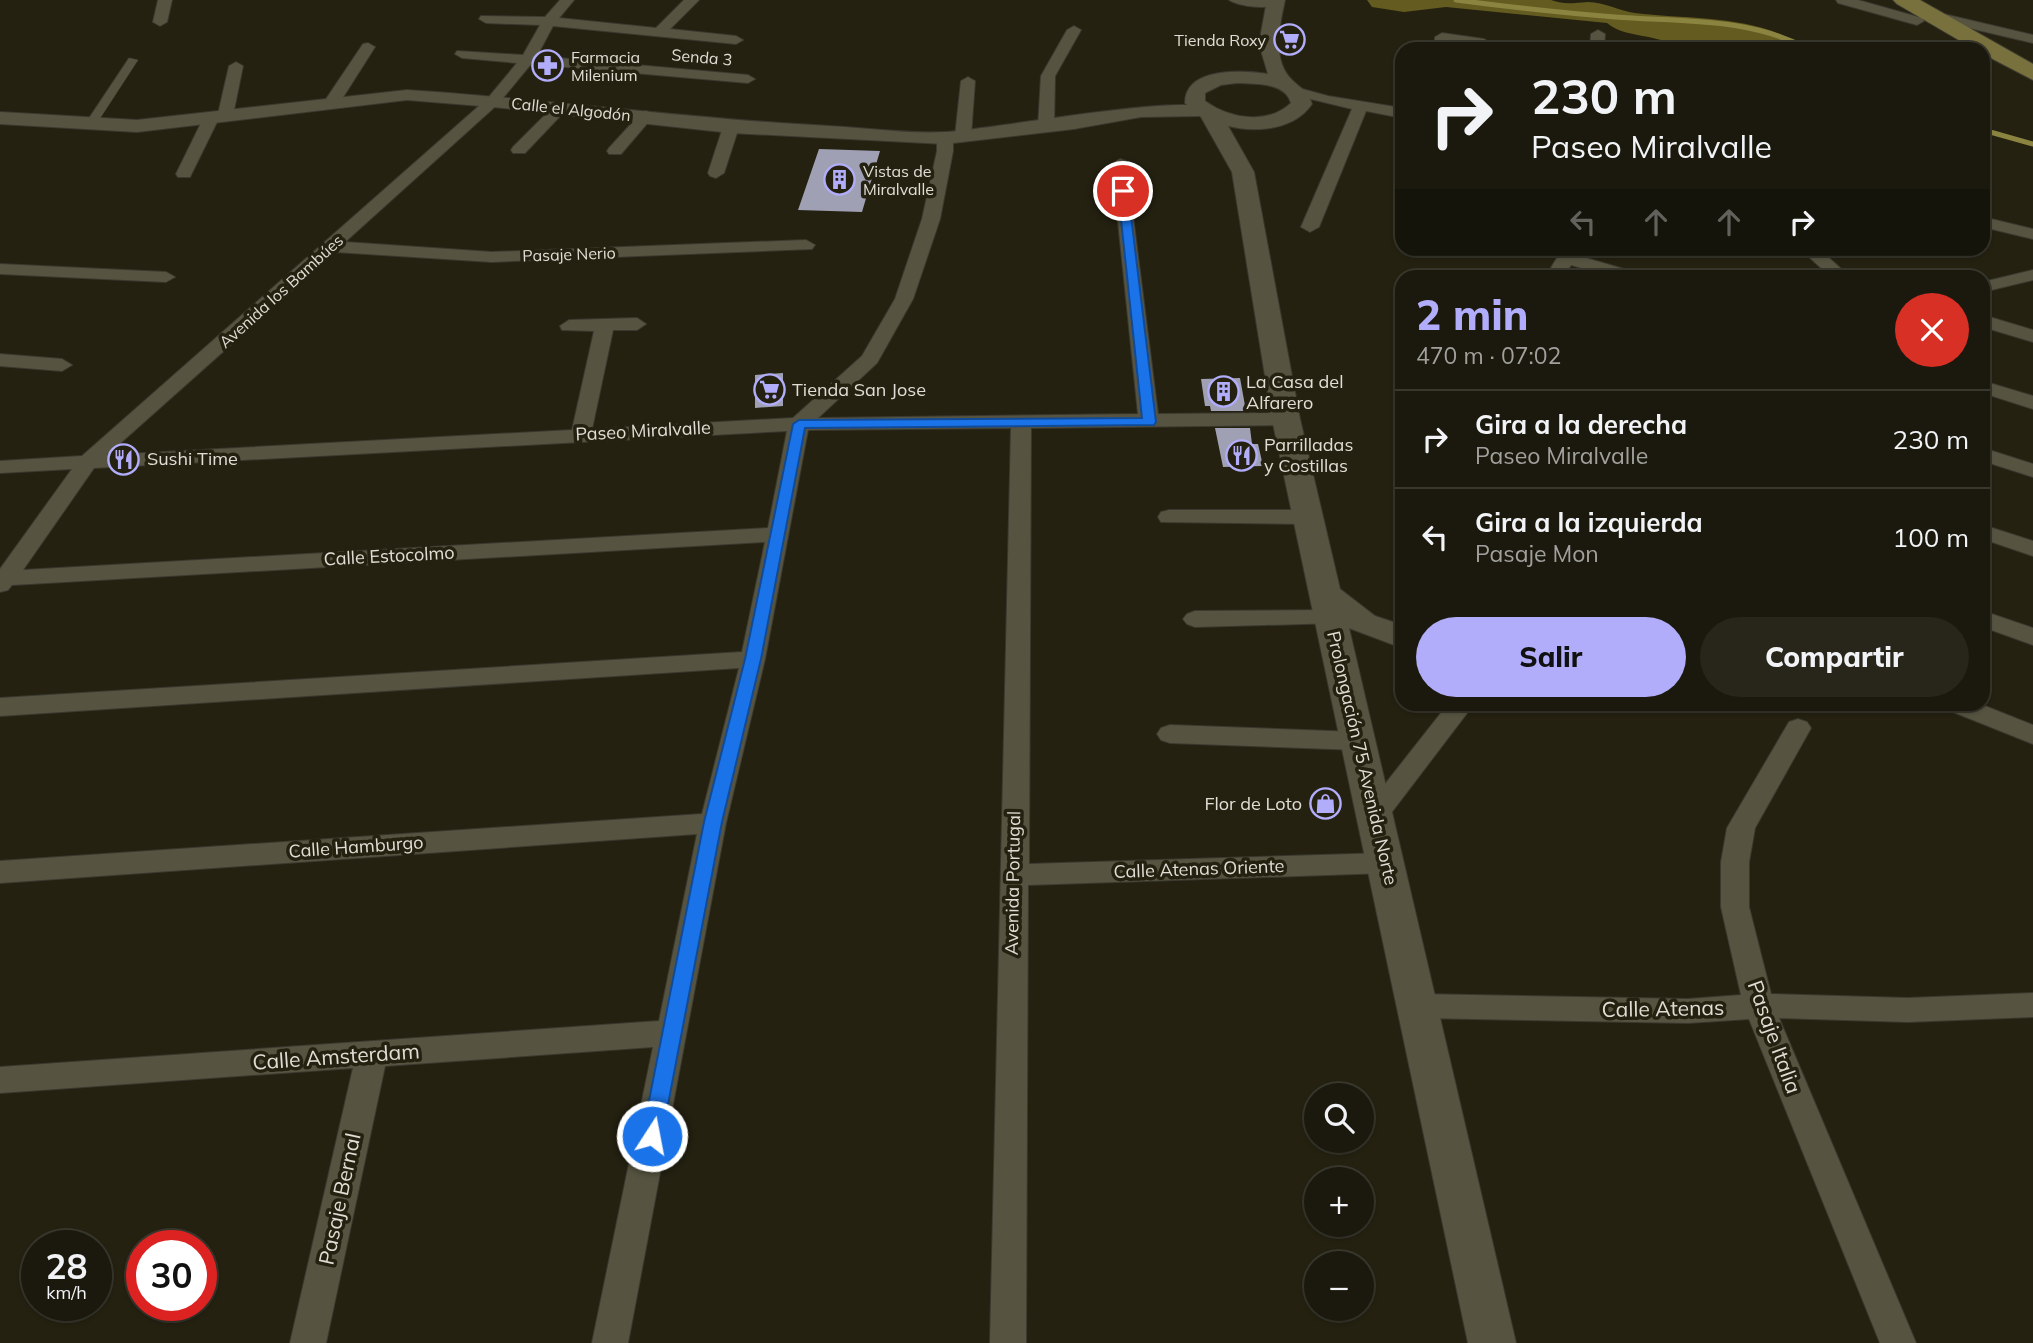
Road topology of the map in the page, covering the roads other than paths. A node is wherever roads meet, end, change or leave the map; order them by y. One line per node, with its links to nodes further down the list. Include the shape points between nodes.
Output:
1 (165, 0): 12 (street)
2 (567, 0): 11 (street, Avenida los Bambúes)
3 (692, 0): 14 (street)
4 (1236, 0): 8 (street)
5 (1843, 0): 9 (street)
6 (1876, 0): 9 (main road)
7 (1904, 0): 9 (main road)
8 (1276, 2): 15 (main road)
9 (1924, 18): 16 (street); 20 (main road); 21 (main road)
10 (486, 19): 11 (street)
11 (549, 21): 14 (street); 27 (street, Avenida los Bambúes)
12 (160, 22)
13 (1074, 30): 49 (street, via 1048,76)
14 (659, 32): 17 (street)
15 (1268, 35): 32 (main road); 34 (main road, via 1271,60)
16 (2026, 37): 22 (street, via 1993,37)
17 (736, 40)
18 (1442, 42): 19 (street, via 1442,37)
19 (1477, 42)
20 (1956, 42)
21 (1966, 42)
22 (1987, 42)
23 (368, 47): 37 (street)
24 (462, 54): 27 (street, Senda 3)
25 (1990, 55): 30 (main road)
26 (1990, 57): 35 (main road)
27 (528, 58): 31 (street, Senda 3); 36 (street, Avenida los Bambúes)
28 (133, 60): 47 (street)
29 (236, 66): 43 (street)
30 (2033, 74)
31 (748, 79)
32 (1221, 79): 34 (main road, via 1254,78); 38 (main road, via 1209,82)
33 (968, 81): 50 (street)
34 (1290, 88): 41 (street); 46 (main road, via 1301,97 1301,104)
35 (2033, 89)
36 (493, 101): 37 (street, Calle el Algodón, via 407,95); 39 (street, Calle el Algodón); 61 (street, Avenida los Bambúes)
37 (332, 102): 43 (street, Calle el Algodón)
38 (1203, 105): 46 (main road, via 1238,121); 49 (street, Calle el Algodón); 54 (main road, Prolongación 75 Avenida Norte)
39 (559, 109): 44 (street, Calle el Algodón); 51 (street)
40 (1359, 110): 41 (street); 46 (street, via 1316,111); 58 (street)
41 (1376, 110): 42 (street)
42 (1395, 112)
43 (218, 116): 47 (street, Calle el Algodón, via 137,126); 56 (street)
44 (646, 116): 48 (street, Calle el Algodón); 52 (street)
45 (0, 118): 47 (street, Calle el Algodón)
46 (1278, 119): 54 (main road, Prolongación 75 Avenida Norte, via 1249,139)
47 (91, 124)
48 (731, 127): 50 (street, Calle el Algodón); 55 (street)
49 (1046, 127): 50 (street, Calle el Algodón)
50 (954, 137): 82 (street, via 944,151 931,219 904,299 870,359)
51 (519, 150)
52 (615, 151)
53 (1120, 164): 80 (street)
54 (1243, 172): 79 (main road, Prolongación 75 Avenida Norte)
55 (716, 173)
56 (184, 174)
57 (1990, 224): 59 (street)
58 (1310, 227)
59 (2033, 234)
60 (806, 245): 61 (street, Pasaje Nerio, via 492,257)
61 (331, 246): 85 (street, Avenida los Bambúes)
62 (1577, 256): 65 (street)
63 (1816, 256): 66 (street)
64 (0, 269): 67 (street)
65 (1613, 270)
66 (1833, 270)
67 (166, 277)
68 (2029, 278): 69 (street)
69 (1990, 286)
70 (1990, 323): 74 (street)
71 (637, 324): 72 (street)
72 (605, 325): 73 (street); 83 (street)
73 (569, 326)
74 (2033, 336)
75 (0, 360): 76 (street)
76 (62, 365)
77 (1990, 389): 78 (street)
78 (2033, 403)
79 (1286, 419): 80 (street, Paseo Miralvalle); 89 (main road, Prolongación 75 Avenida Norte)
80 (1149, 422): 81 (street, Paseo Miralvalle)
81 (1021, 423): 82 (street, Paseo Miralvalle); 111 (street, Avenida Portugal)
82 (799, 424): 83 (street, Paseo Miralvalle); 90 (street)
83 (582, 434): 85 (street, Paseo Miralvalle)
84 (1990, 456): 87 (street)
85 (88, 462): 86 (street, Paseo Miralvalle); 93 (street, Avenida los Bambúes)
86 (0, 467)
87 (2033, 471)
88 (1170, 517): 89 (street)
89 (1307, 517): 94 (main road, Prolongación 75 Avenida Norte)
90 (778, 534): 93 (street, Calle Estocolmo); 99 (street)
91 (1990, 535): 92 (street)
92 (2033, 550)
93 (2, 580)
94 (1327, 605): 95 (street); 97 (main road); 106 (main road, Prolongación 75 Avenida Norte)
95 (1195, 618)
96 (1990, 622): 98 (street)
97 (1395, 634)
98 (2033, 637)
99 (753, 659): 100 (street); 108 (street)
100 (0, 707)
101 (1456, 711): 107 (street)
102 (1974, 711): 105 (street)
103 (1798, 728): 113 (street, Pasaje Italia, via 1741,828 1735,862 1735,906)
104 (1170, 734): 106 (street)
105 (2033, 735)
106 (1359, 741): 107 (main road, Prolongación 75 Avenida Norte)
107 (1376, 814): 109 (main road, Prolongación 75 Avenida Norte)
108 (713, 822): 110 (street, Calle Hamburgo); 115 (street)
109 (1386, 863): 111 (street, Calle Atenas Oriente); 112 (main road, Prolongación 75 Avenida Norte)
110 (0, 872)
111 (1013, 875): 120 (street, Avenida Portugal)
112 (1419, 1006): 113 (street, Calle Atenas, via 1688,1011); 121 (main road, Prolongación 75 Avenida Norte)
113 (1759, 1006): 114 (street, Calle Atenas); 122 (street, Pasaje Italia)
114 (2030, 1010)
115 (673, 1033): 116 (street, Calle Amsterdam); 119 (street)
116 (372, 1054): 117 (street, Calle Amsterdam); 118 (street, Pasaje Bernal)
117 (0, 1080)
118 (308, 1343)
119 (610, 1343)
120 (1008, 1343)
121 (1492, 1343)
122 (1898, 1343)

